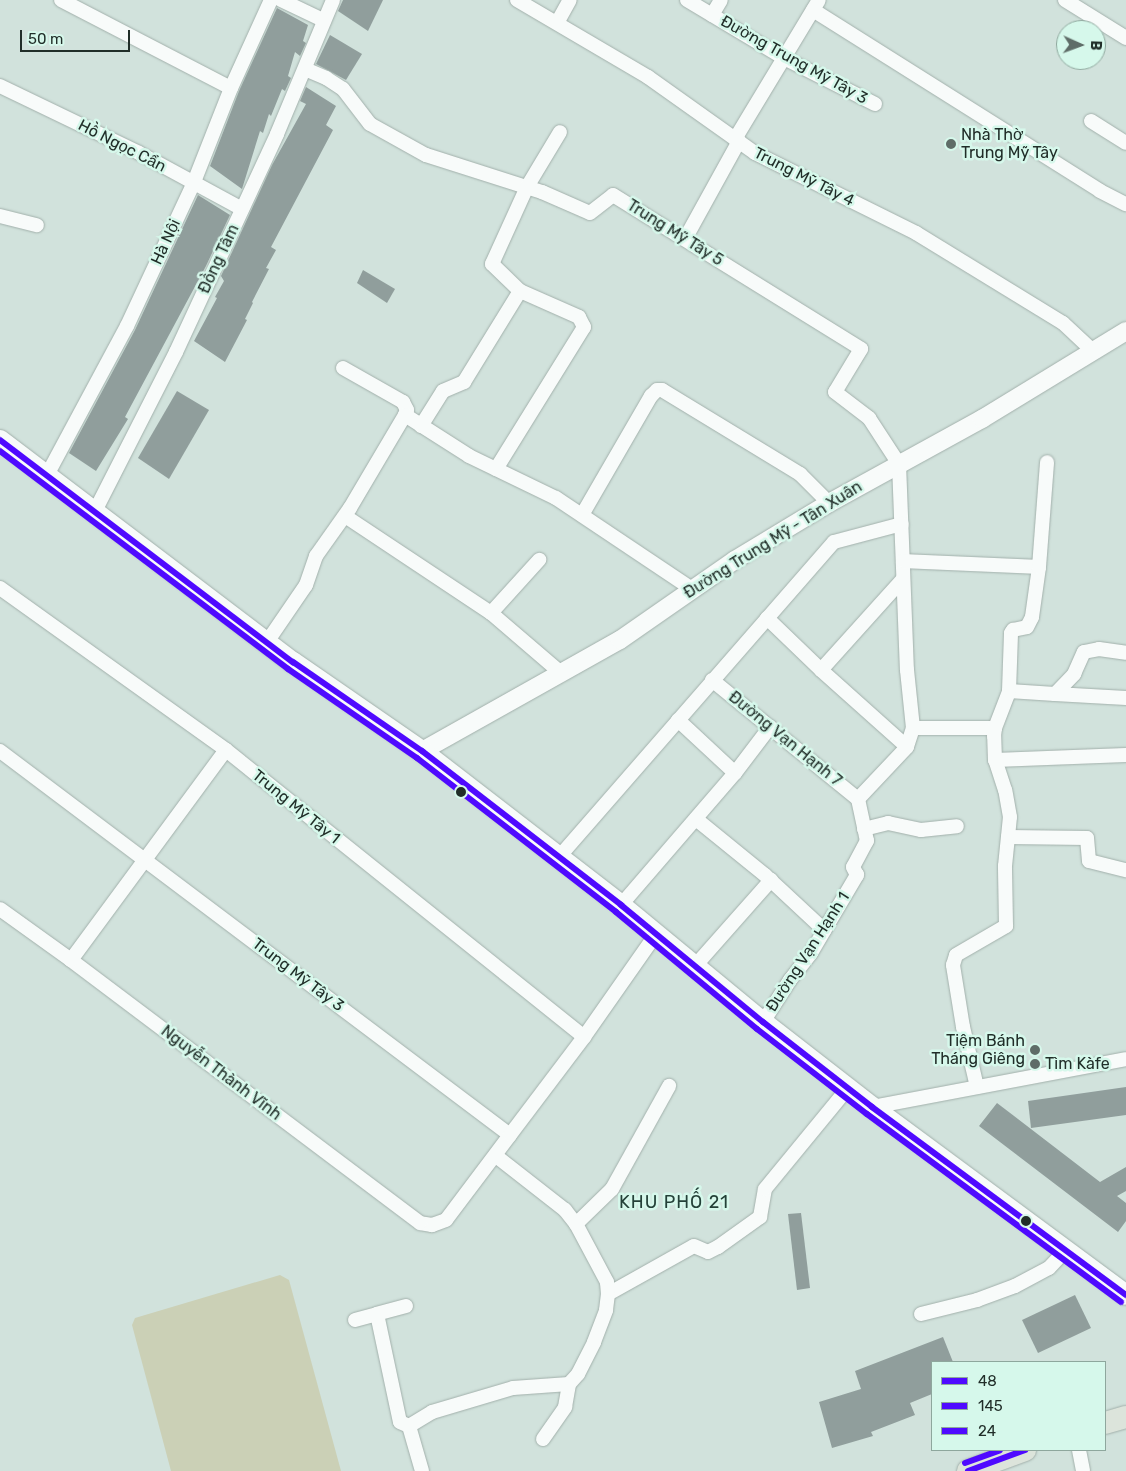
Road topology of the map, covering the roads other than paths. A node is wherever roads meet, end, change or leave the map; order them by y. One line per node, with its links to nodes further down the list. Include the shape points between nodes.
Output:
1 (61, 0): 18 (street)
2 (271, 0): 18 (street, Hà Nội)
3 (282, 0): 12 (street)
4 (333, 0): 12 (street, Đồng Tâm)
5 (517, 0): 13 (street, Trung Mỹ Tây 4)
6 (570, 0): 13 (street)
7 (688, 0): 11 (street, Đường Trung Mỹ Tây 3)
8 (721, 0): 11 (street)
9 (1064, 0): 14 (street)
10 (816, 5): 15 (street); 26 (street, via 1092,186)
11 (712, 15): 15 (street, Đường Trung Mỹ Tây 3)
12 (323, 20): 16 (street, Đồng Tâm)
13 (557, 24): 22 (street, Trung Mỹ Tây 4, via 648,76)
14 (1126, 38)
15 (784, 58): 19 (street, Đường Trung Mỹ Tây 3); 22 (street)
16 (305, 69): 25 (street, Trung Mỹ Tây 5, via 343,89 370,124 426,155); 27 (street, Đồng Tâm)
17 (0, 86): 24 (street, Hồ Ngọc Cẩn)
18 (231, 88): 24 (street, Hà Nội)
19 (875, 104)
20 (1091, 121): 23 (street)
21 (560, 132): 25 (street)
22 (737, 140): 30 (street); 33 (street, Trung Mỹ Tây 4, via 755,153 916,233 1063,323)
23 (1126, 143)
24 (194, 182): 27 (street, Hồ Ngọc Cẩn); 41 (street, Hà Nội, via 127,326)
25 (526, 187): 30 (street, Trung Mỹ Tây 5, via 590,213 613,195); 31 (street, via 492,264)
26 (1126, 204)
27 (242, 208): 43 (street, Đồng Tâm, via 155,397)
28 (0, 216): 29 (street)
29 (37, 225)
30 (685, 239): 39 (street, Trung Mỹ Tây 5, via 861,349 835,392 869,418)
31 (520, 291): 36 (street, via 464,382 443,391); 40 (street, via 578,317 584,327)
32 (1126, 331): 33 (street, Đường Trung Mỹ - Tân Xuân)
33 (1092, 350): 39 (street, Đường Trung Mỹ - Tân Xuân, via 982,419)
34 (343, 368): 35 (street, via 403,402 407,410)
35 (404, 415): 36 (street); 45 (street)
36 (421, 426): 40 (street)
37 (0, 440): 41 (main road)
38 (1047, 462): 49 (street)
39 (899, 464): 42 (street, Đường Trung Mỹ - Tân Xuân); 46 (street)
40 (496, 469): 44 (street, via 556,498)
41 (46, 477): 43 (main road)
42 (829, 503): 44 (street, via 800,474 662,390 657,390); 52 (street, Đường Trung Mỹ - Tân Xuân)
43 (94, 513): 55 (main road)
44 (582, 515): 52 (street)
45 (345, 516): 53 (street); 55 (street, via 316,556 309,580)
46 (902, 524): 48 (street); 54 (street, via 834,542)
47 (539, 560): 53 (street)
48 (903, 561): 49 (street); 50 (street)
49 (1039, 567): 60 (street, via 1030,625 1011,633)
50 (903, 579): 57 (street); 65 (street)
51 (0, 588): 68 (street, Trung Mỹ Tây 1)
52 (692, 589): 58 (street, Đường Trung Mỹ - Tân Xuân, via 620,640)
53 (491, 613): 58 (street)
54 (767, 618): 57 (street); 59 (street)
55 (267, 642): 70 (main road)
56 (1126, 653): 61 (street, via 1099,649 1084,652 1074,674)
57 (821, 670): 67 (street)
58 (562, 673): 70 (street, Đường Trung Mỹ - Tân Xuân)
59 (712, 680): 63 (street); 64 (street, Đường Vạn Hạnh 7)
60 (1009, 691): 61 (street); 66 (street)
61 (1055, 694): 62 (street)
62 (1126, 698)
63 (678, 720): 73 (street); 79 (street)
64 (770, 727): 73 (street); 74 (street, Đường Vạn Hạnh 7)
65 (913, 728): 66 (street); 67 (street)
66 (995, 728): 72 (street)
67 (907, 747): 74 (street)
68 (226, 750): 80 (street); 90 (street, Trung Mỹ Tây 1)
69 (0, 751): 80 (street, Trung Mỹ Tây 3)
70 (422, 751): 79 (main road)
71 (1126, 755): 72 (street)
72 (995, 760): 78 (street, via 1006,799 1010,825)
73 (735, 773): 75 (street)
74 (858, 799): 77 (street, Đường Vạn Hạnh 1)
75 (696, 819): 82 (street); 83 (street)
76 (957, 826): 77 (street, via 921,830 888,823)
77 (864, 829): 85 (street, Đường Vạn Hạnh 1, via 867,841 853,867 857,875)
78 (1008, 837): 81 (street, via 1087,838 1089,861); 93 (street, via 1006,926 956,955 953,965)
79 (559, 857): 83 (main road)
80 (143, 860): 87 (street); 96 (street, Trung Mỹ Tây 3)
81 (1126, 870)
82 (771, 880): 85 (street); 88 (street)
83 (621, 905): 86 (main road)
84 (0, 909): 87 (street, Nguyễn Thành Vĩnh)
85 (824, 930): 89 (street, Đường Vạn Hạnh 1)
86 (656, 934): 88 (main road); 90 (street)
87 (71, 960): 97 (street, Nguyễn Thành Vĩnh, via 420,1223 432,1225 446,1220)
88 (695, 966): 89 (main road)
89 (764, 1022): 94 (main road)
90 (584, 1037): 96 (street)
91 (1126, 1059): 93 (street)
92 (669, 1086): 98 (street, via 612,1189)
93 (977, 1087): 95 (street)
94 (848, 1088): 95 (main road); 100 (street, via 765,1188 760,1217 718,1247 708,1252 694,1246)
95 (872, 1107): 99 (main road)
96 (510, 1135): 97 (street)
97 (496, 1156): 98 (street, via 565,1210)
98 (576, 1224): 100 (street, via 607,1282)
99 (1066, 1250): 101 (main road); 104 (street, via 1049,1268 1015,1286 977,1300)
100 (608, 1294): 106 (street, via 606,1310 594,1342 578,1374)
101 (1126, 1295)
102 (406, 1306): 103 (street)
103 (377, 1314): 105 (street); 109 (street, via 400,1422)
104 (921, 1314)
105 (355, 1320)
106 (568, 1384): 109 (street, via 513,1388 432,1412); 110 (street, via 565,1408)
107 (1126, 1417): 108 (main road)
108 (1106, 1423)
109 (409, 1426): 113 (street)
110 (544, 1439)
111 (1023, 1451): 114 (main road)
112 (1079, 1451): 115 (street)
113 (422, 1471)
114 (968, 1471)
115 (1083, 1471)

